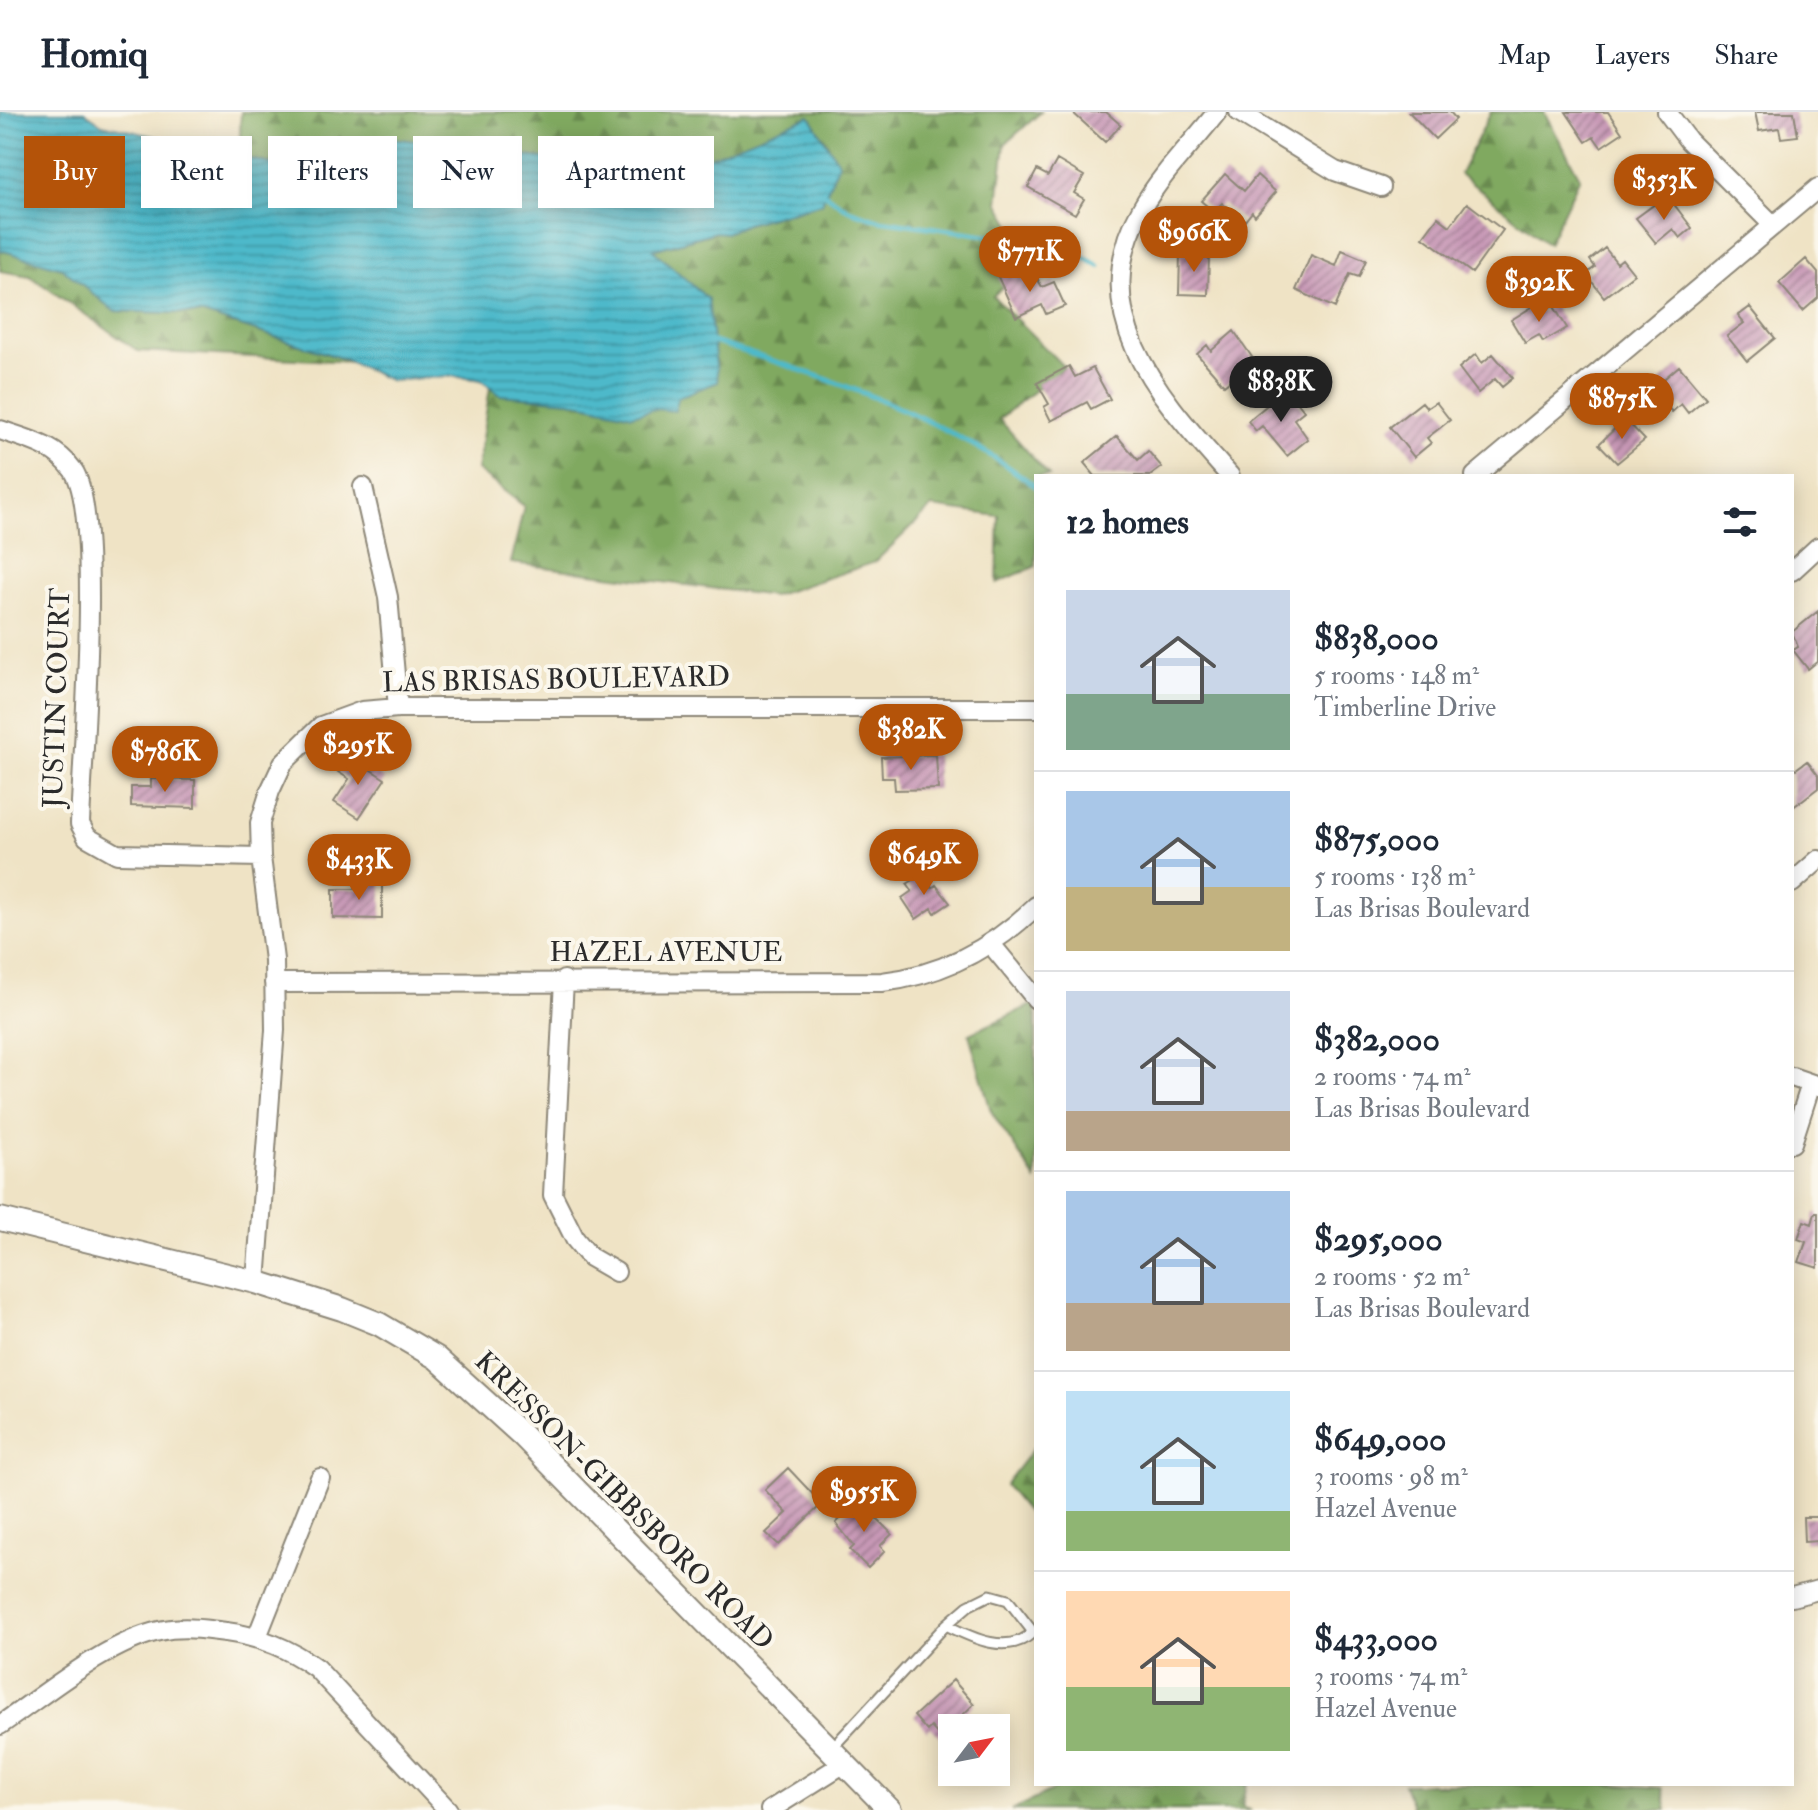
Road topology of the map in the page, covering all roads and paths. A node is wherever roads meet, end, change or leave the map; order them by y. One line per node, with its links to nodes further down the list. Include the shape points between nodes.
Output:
1 (1217, 112): 8 (street, via 1143,206 1124,245 1122,308 1145,373)
2 (1239, 112): 4 (street, via 1335,171)
3 (1667, 112): 6 (street)
4 (1381, 187)
5 (1818, 188): 6 (street)
6 (1772, 224): 9 (street)
7 (0, 430): 15 (street, JUSTIN COURT, via 48,446 76,473 85,499 90,553 80,824 87,837 117,854)
8 (1228, 474)
9 (1477, 474)
10 (363, 487): 13 (street, via 388,597)
11 (1818, 547): 12 (street)
12 (1794, 569)
13 (398, 708): 14 (street, LAS BRISAS BOULEVARD); 15 (street, LAS BRISAS BOULEVARD, via 343,716 302,742 283,763 270,791 260,823)
14 (1034, 708)
15 (261, 857): 21 (street, LAS BRISAS BOULEVARD)
16 (1818, 860): 17 (street)
17 (1794, 881)
18 (1034, 908): 19 (street, HAZEL AVENUE)
19 (990, 943): 20 (street, HAZEL AVENUE, via 949,966 882,982); 22 (street)
20 (564, 980): 21 (street, HAZEL AVENUE); 27 (street, via 553,1195 575,1239 590,1257)
21 (274, 983): 28 (street, LAS BRISAS BOULEVARD)
22 (1034, 997)
23 (1794, 1078): 24 (street)
24 (1815, 1085): 25 (street)
25 (1794, 1138)
26 (0, 1219): 28 (street, KRESSON-GIBBSBORO ROAD)
27 (616, 1272)
28 (256, 1282): 35 (street, KRESSON-GIBBSBORO ROAD, via 379,1324 437,1358 522,1435)
29 (320, 1478): 33 (street)
30 (1818, 1590): 31 (street)
31 (1794, 1596)
32 (946, 1625): 32 (lane, via 990,1595 1008,1600 1033,1632 1015,1643 993,1643); 35 (lane)
33 (257, 1637): 34 (street, via 194,1627 157,1631 101,1656); 36 (street, via 316,1668)
34 (0, 1725)
35 (836, 1757): 37 (street); 38 (street, KRESSON-GIBBSBORO ROAD)
36 (448, 1810)
37 (770, 1810)
38 (890, 1810)

